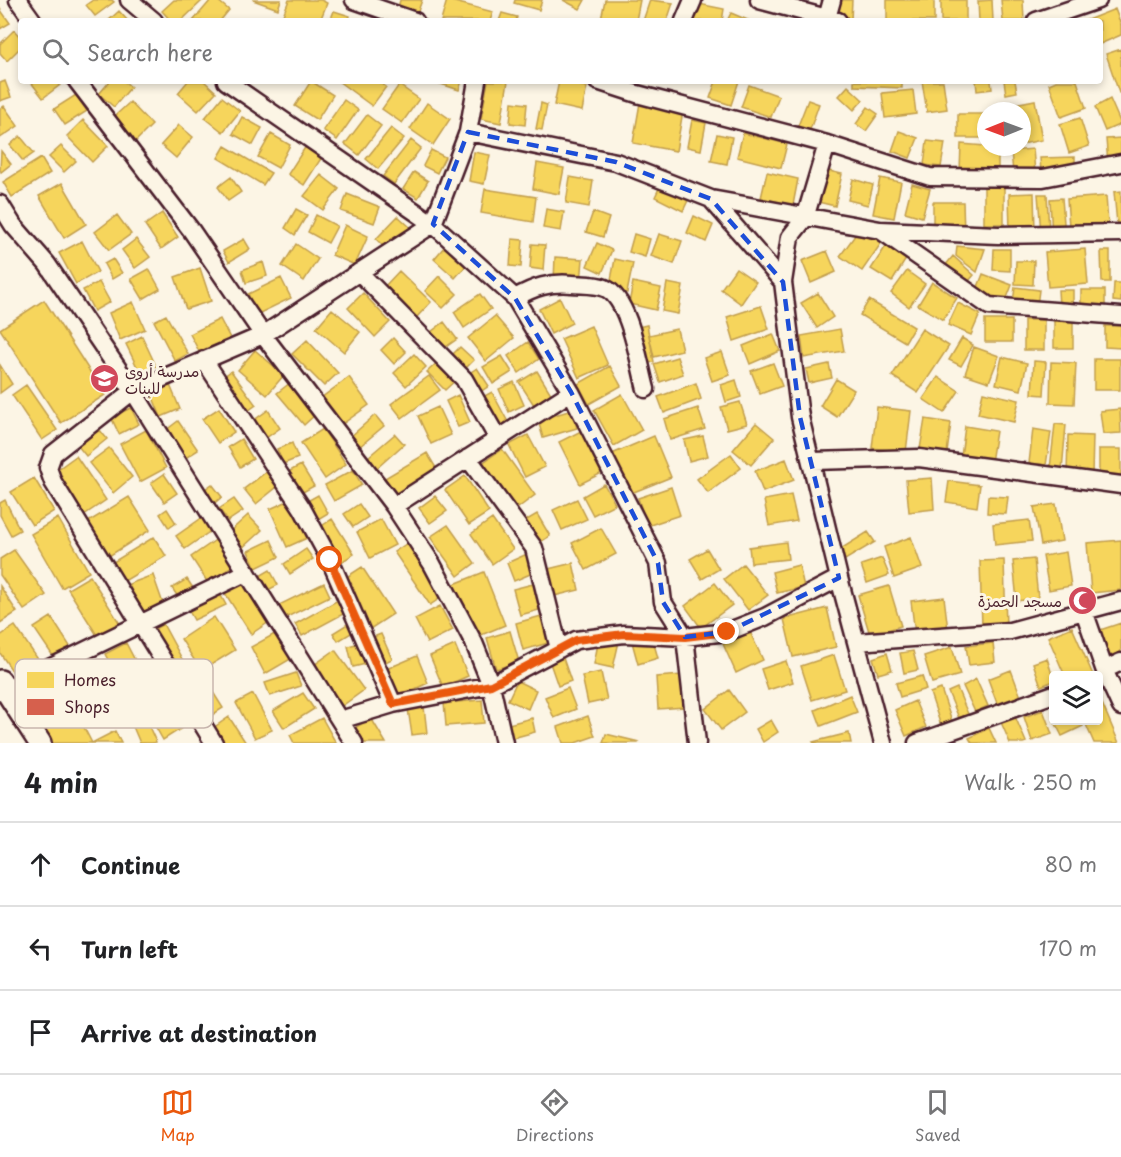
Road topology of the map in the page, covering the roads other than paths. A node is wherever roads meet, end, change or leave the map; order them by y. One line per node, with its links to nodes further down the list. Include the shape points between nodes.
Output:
1 (18, 0): 8 (street)
2 (129, 0): 9 (street)
3 (354, 0): 10 (street)
4 (693, 0): 11 (street)
5 (759, 0): 12 (street)
6 (832, 0): 13 (street)
7 (1098, 0): 14 (street)
8 (31, 18)
9 (150, 18)
10 (406, 18)
11 (685, 18)
12 (825, 18)
13 (832, 18)
14 (1045, 18)
15 (79, 84): 33 (street, via 191,230)
16 (230, 84): 26 (street)
17 (476, 84): 20 (street)
18 (615, 84): 19 (street)
19 (640, 88): 21 (street)
20 (468, 132): 23 (street, via 616,162); 26 (street)
21 (827, 144): 22 (street, via 930,177 1043,178); 25 (street)
22 (1121, 163)
23 (711, 199): 25 (street); 30 (street)
24 (0, 204): 36 (street, via 47,264)
25 (805, 218): 27 (street); 30 (street, via 790,237)
26 (433, 224): 29 (street); 31 (street)
27 (880, 230): 28 (street, via 998,235); 32 (street, via 989,306)
28 (1121, 233)
29 (358, 272): 33 (street); 38 (street, via 464,379)
30 (783, 282): 40 (street, via 800,417)
31 (515, 298): 35 (street, via 533,287 549,285 605,288 624,309); 37 (street)
32 (1121, 316)
33 (263, 335): 34 (street); 42 (street)
34 (204, 360): 36 (street); 57 (street, via 284,479 330,560)
35 (646, 389)
36 (133, 392): 43 (street); 47 (street, via 53,454 48,468)
37 (571, 392): 38 (street); 48 (street, via 658,563 663,602)
38 (498, 439): 39 (street)
39 (468, 458): 42 (street); 50 (street, via 534,548)
40 (813, 461): 41 (street, via 919,458); 44 (street)
41 (1121, 485)
42 (394, 506): 54 (street, via 432,564 474,643)
43 (246, 572): 47 (street); 60 (street)
44 (839, 578): 48 (street, via 727,632); 49 (street)
45 (1121, 601): 46 (street)
46 (1084, 611): 49 (street, via 1010,631); 53 (street)
47 (140, 625): 51 (street); 52 (street)
48 (685, 637): 50 (street, via 624,634 576,640); 67 (street)
49 (856, 642): 68 (street)
50 (559, 649): 54 (street)
51 (64, 659)
52 (161, 659)
53 (1108, 671): 59 (street)
54 (491, 685): 57 (street); 66 (street)
55 (2, 687): 58 (main road)
56 (1049, 695): 69 (street)
57 (393, 704): 60 (street)
58 (15, 706)
59 (1121, 707)
60 (340, 720): 65 (street)
61 (30, 728): 63 (main road)
62 (205, 728): 64 (street)
63 (40, 743)
64 (214, 743)
65 (354, 743)
66 (504, 743)
67 (697, 743)
68 (883, 743)
69 (917, 743)

